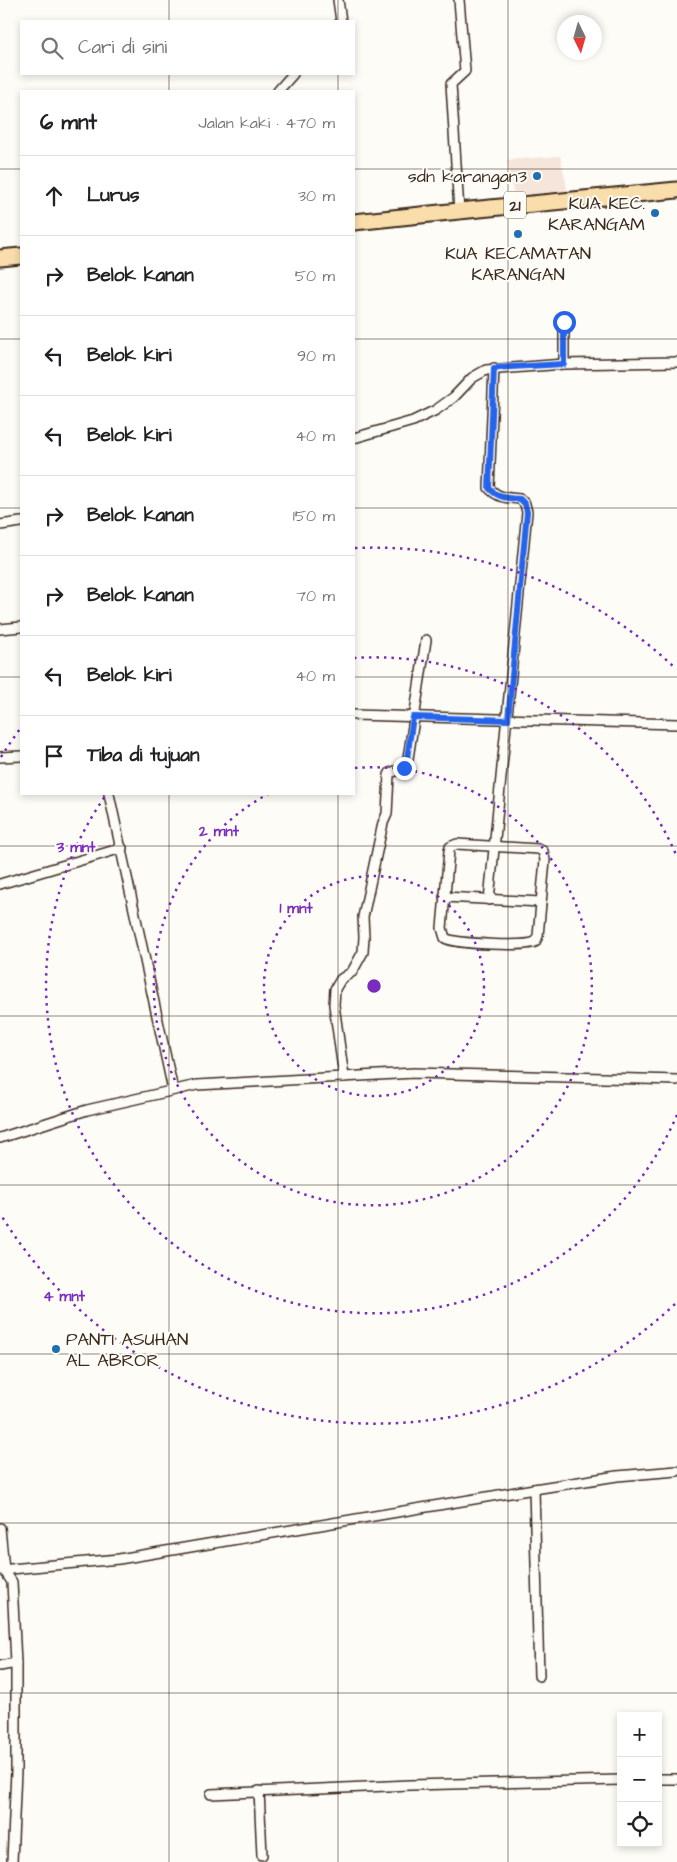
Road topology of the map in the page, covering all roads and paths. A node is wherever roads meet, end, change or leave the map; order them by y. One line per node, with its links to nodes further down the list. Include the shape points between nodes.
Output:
1 (338, 0): 3 (street)
2 (459, 0): 7 (street, via 465,71 451,84)
3 (341, 20)
4 (291, 75): 5 (street)
5 (279, 90)
6 (677, 190): 7 (highway, 21)
7 (459, 211): 8 (highway, 21)
8 (355, 222)
9 (20, 256): 10 (highway)
10 (0, 258)
11 (564, 322): 13 (street)
12 (677, 362): 13 (street)
13 (564, 364): 14 (street)
14 (494, 368): 15 (street, via 472,378 436,410 413,421); 23 (street, via 489,488 495,495 520,499 527,512)
15 (355, 438)
16 (20, 522): 17 (street)
17 (0, 526)
18 (20, 627): 19 (street)
19 (0, 629)
20 (426, 640): 22 (street)
21 (355, 715): 22 (street)
22 (413, 717): 23 (street); 34 (street, via 406,765 389,775 386,814 363,918 363,952 352,972 341,978 336,989 334,1005)
23 (508, 720): 24 (street); 28 (street)
24 (677, 724)
25 (20, 756): 26 (street)
26 (0, 757)
27 (109, 795): 29 (street)
28 (494, 845): 31 (street, via 457,844 450,847); 32 (street); 33 (street, via 542,851 545,860)
29 (122, 848): 30 (street); 36 (street)
30 (0, 884)
31 (444, 897): 32 (street); 33 (street, via 443,934 455,942 535,942)
32 (489, 900): 33 (street)
33 (541, 902)
34 (344, 1077): 35 (street, via 414,1073); 36 (street, via 197,1085)
35 (677, 1080)
36 (173, 1090): 37 (street, via 87,1110)
37 (0, 1138)
38 (677, 1471): 39 (street)
39 (534, 1489): 41 (street, via 119,1560); 44 (street)
40 (0, 1528): 41 (street)
41 (2, 1570): 42 (street, via 12,1582)
42 (16, 1663): 43 (street); 51 (street)
43 (0, 1666)
44 (540, 1676)
45 (662, 1779): 46 (street)
46 (677, 1779)
47 (617, 1780): 48 (street)
48 (259, 1791): 49 (street); 50 (street)
49 (211, 1794)
50 (262, 1855)
51 (12, 1862)

